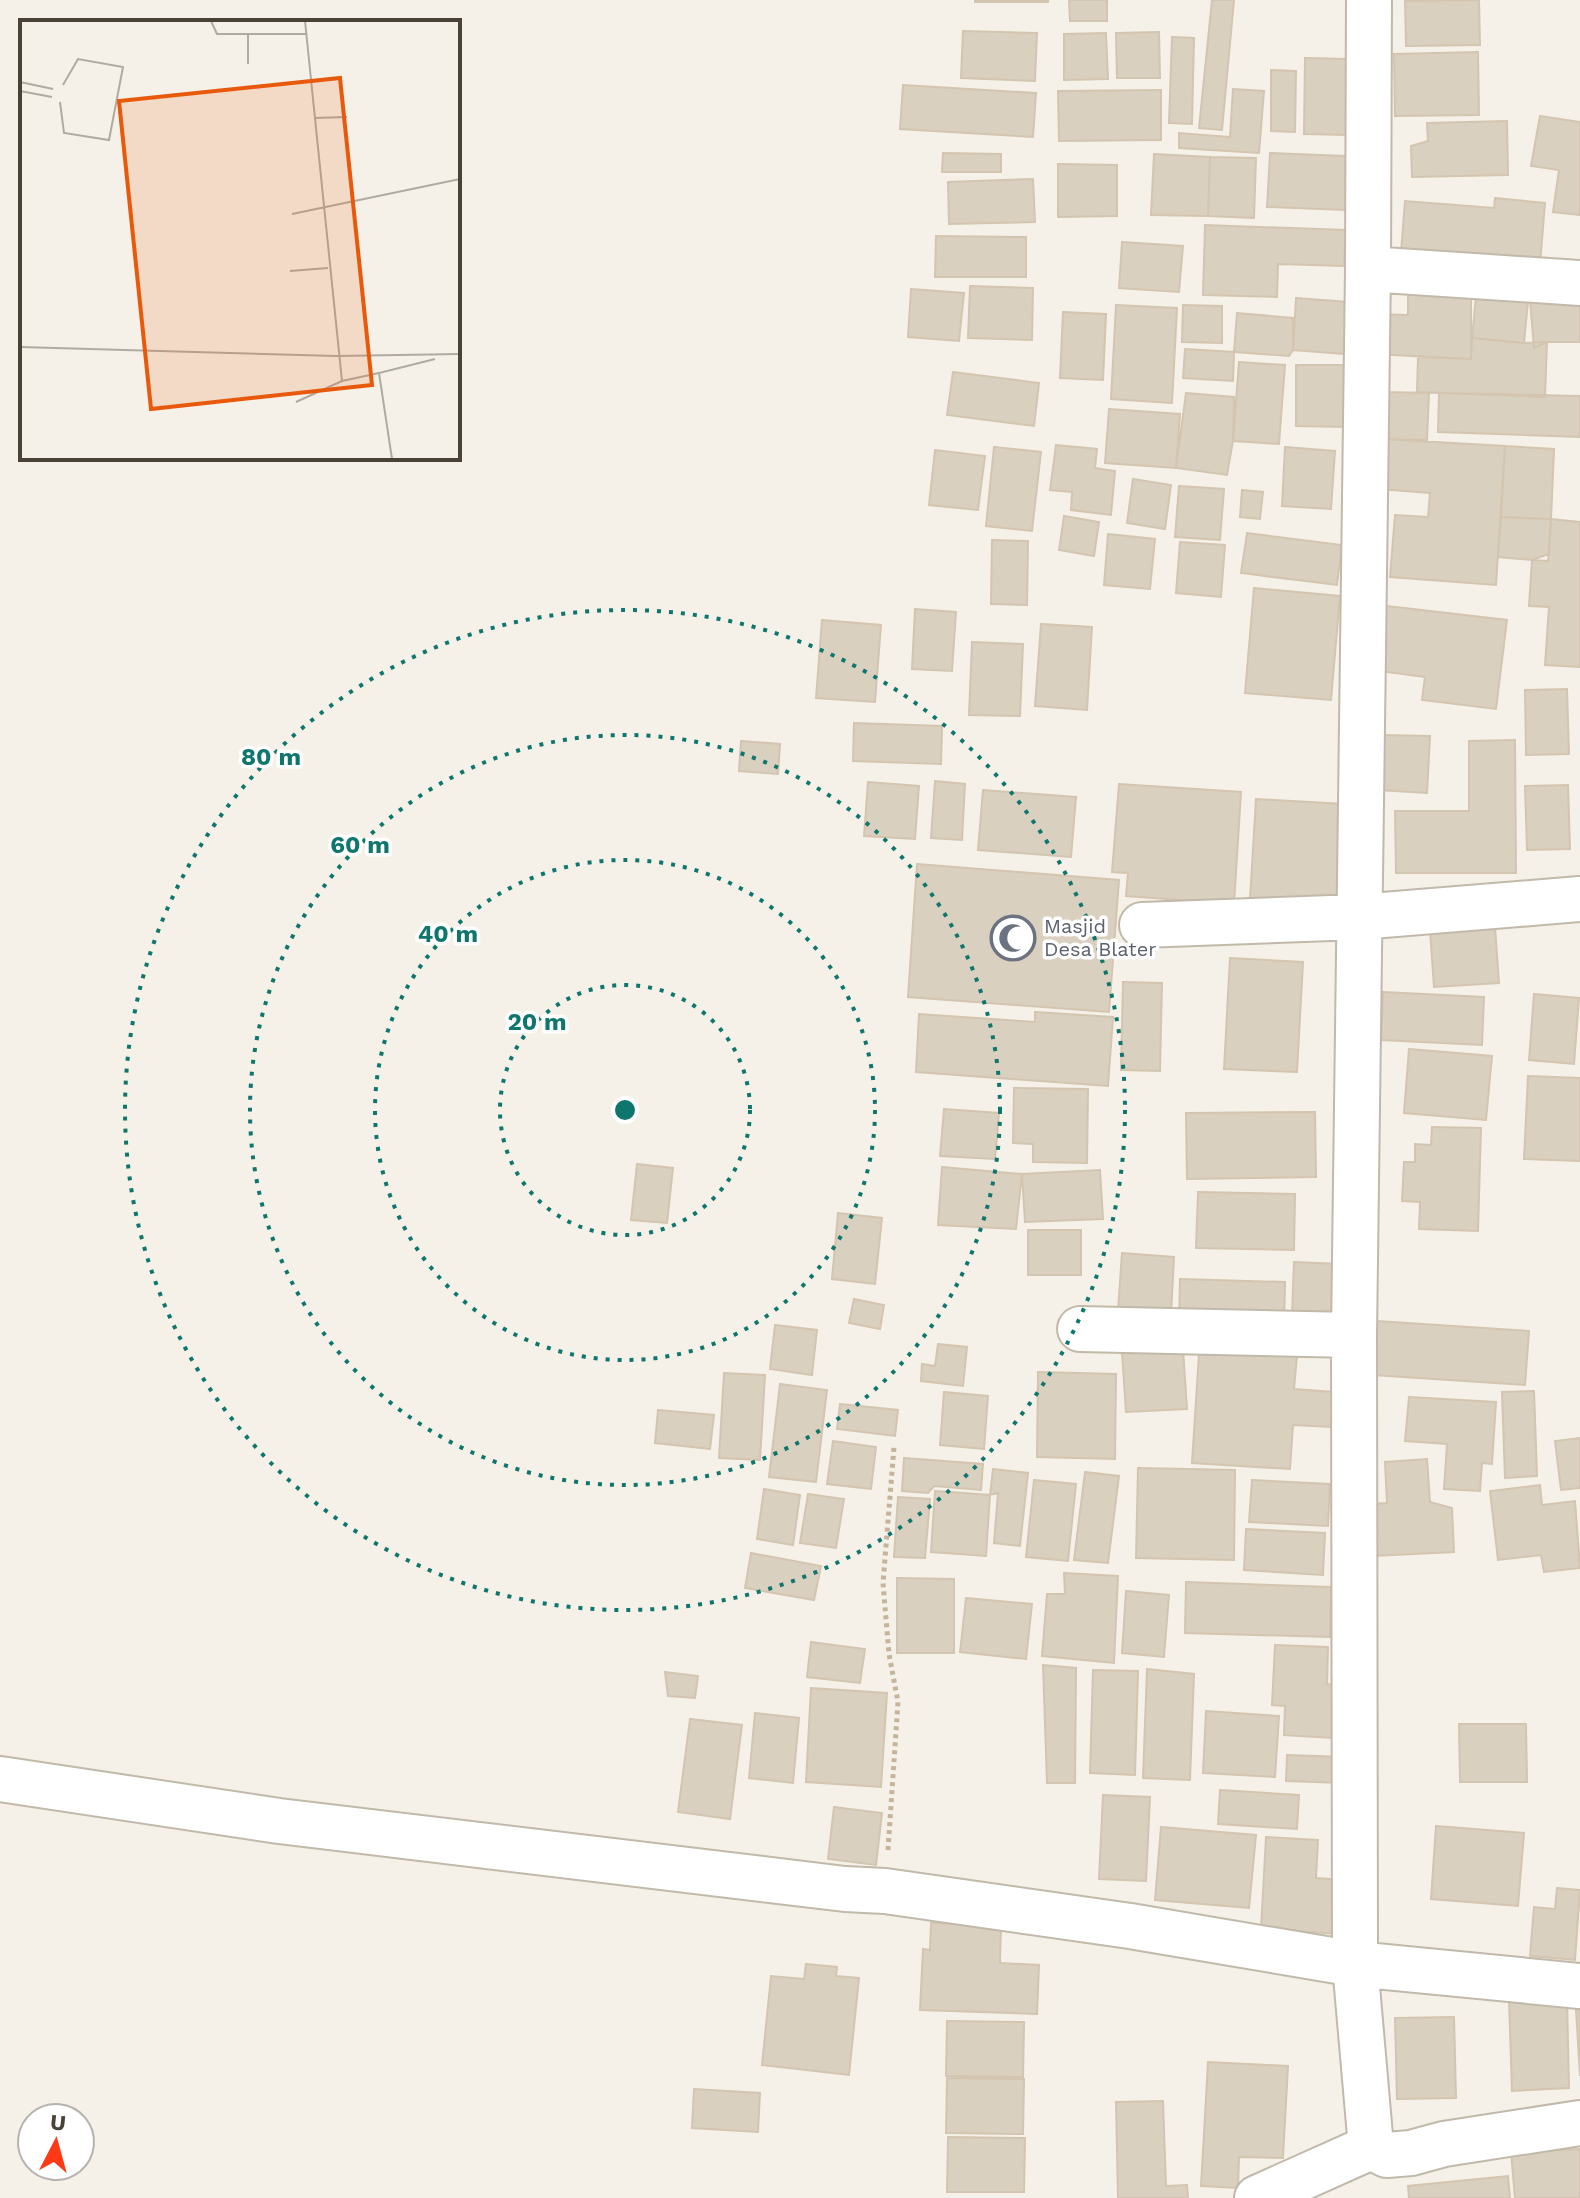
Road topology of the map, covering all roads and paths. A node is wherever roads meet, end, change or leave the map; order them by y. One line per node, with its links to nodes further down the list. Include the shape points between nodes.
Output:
1 (1369, 0): 2 (street)
2 (1368, 269): 3 (street); 5 (street)
3 (1580, 283)
4 (1580, 899): 5 (street)
5 (1359, 917): 6 (street); 8 (street)
6 (1142, 925)
7 (1080, 1329): 8 (street)
8 (1354, 1335): 12 (street)
9 (894, 1447): 11 (path, via 883,1583 898,1702)
10 (0, 1779): 11 (street, via 294,1823)
11 (885, 1891): 12 (street)
12 (1355, 1964): 13 (street); 15 (street)
13 (1580, 1986)
14 (1580, 2123): 15 (street, via 1411,2153 1387,2155)
15 (1371, 2147): 16 (street)
16 (1257, 2198)

